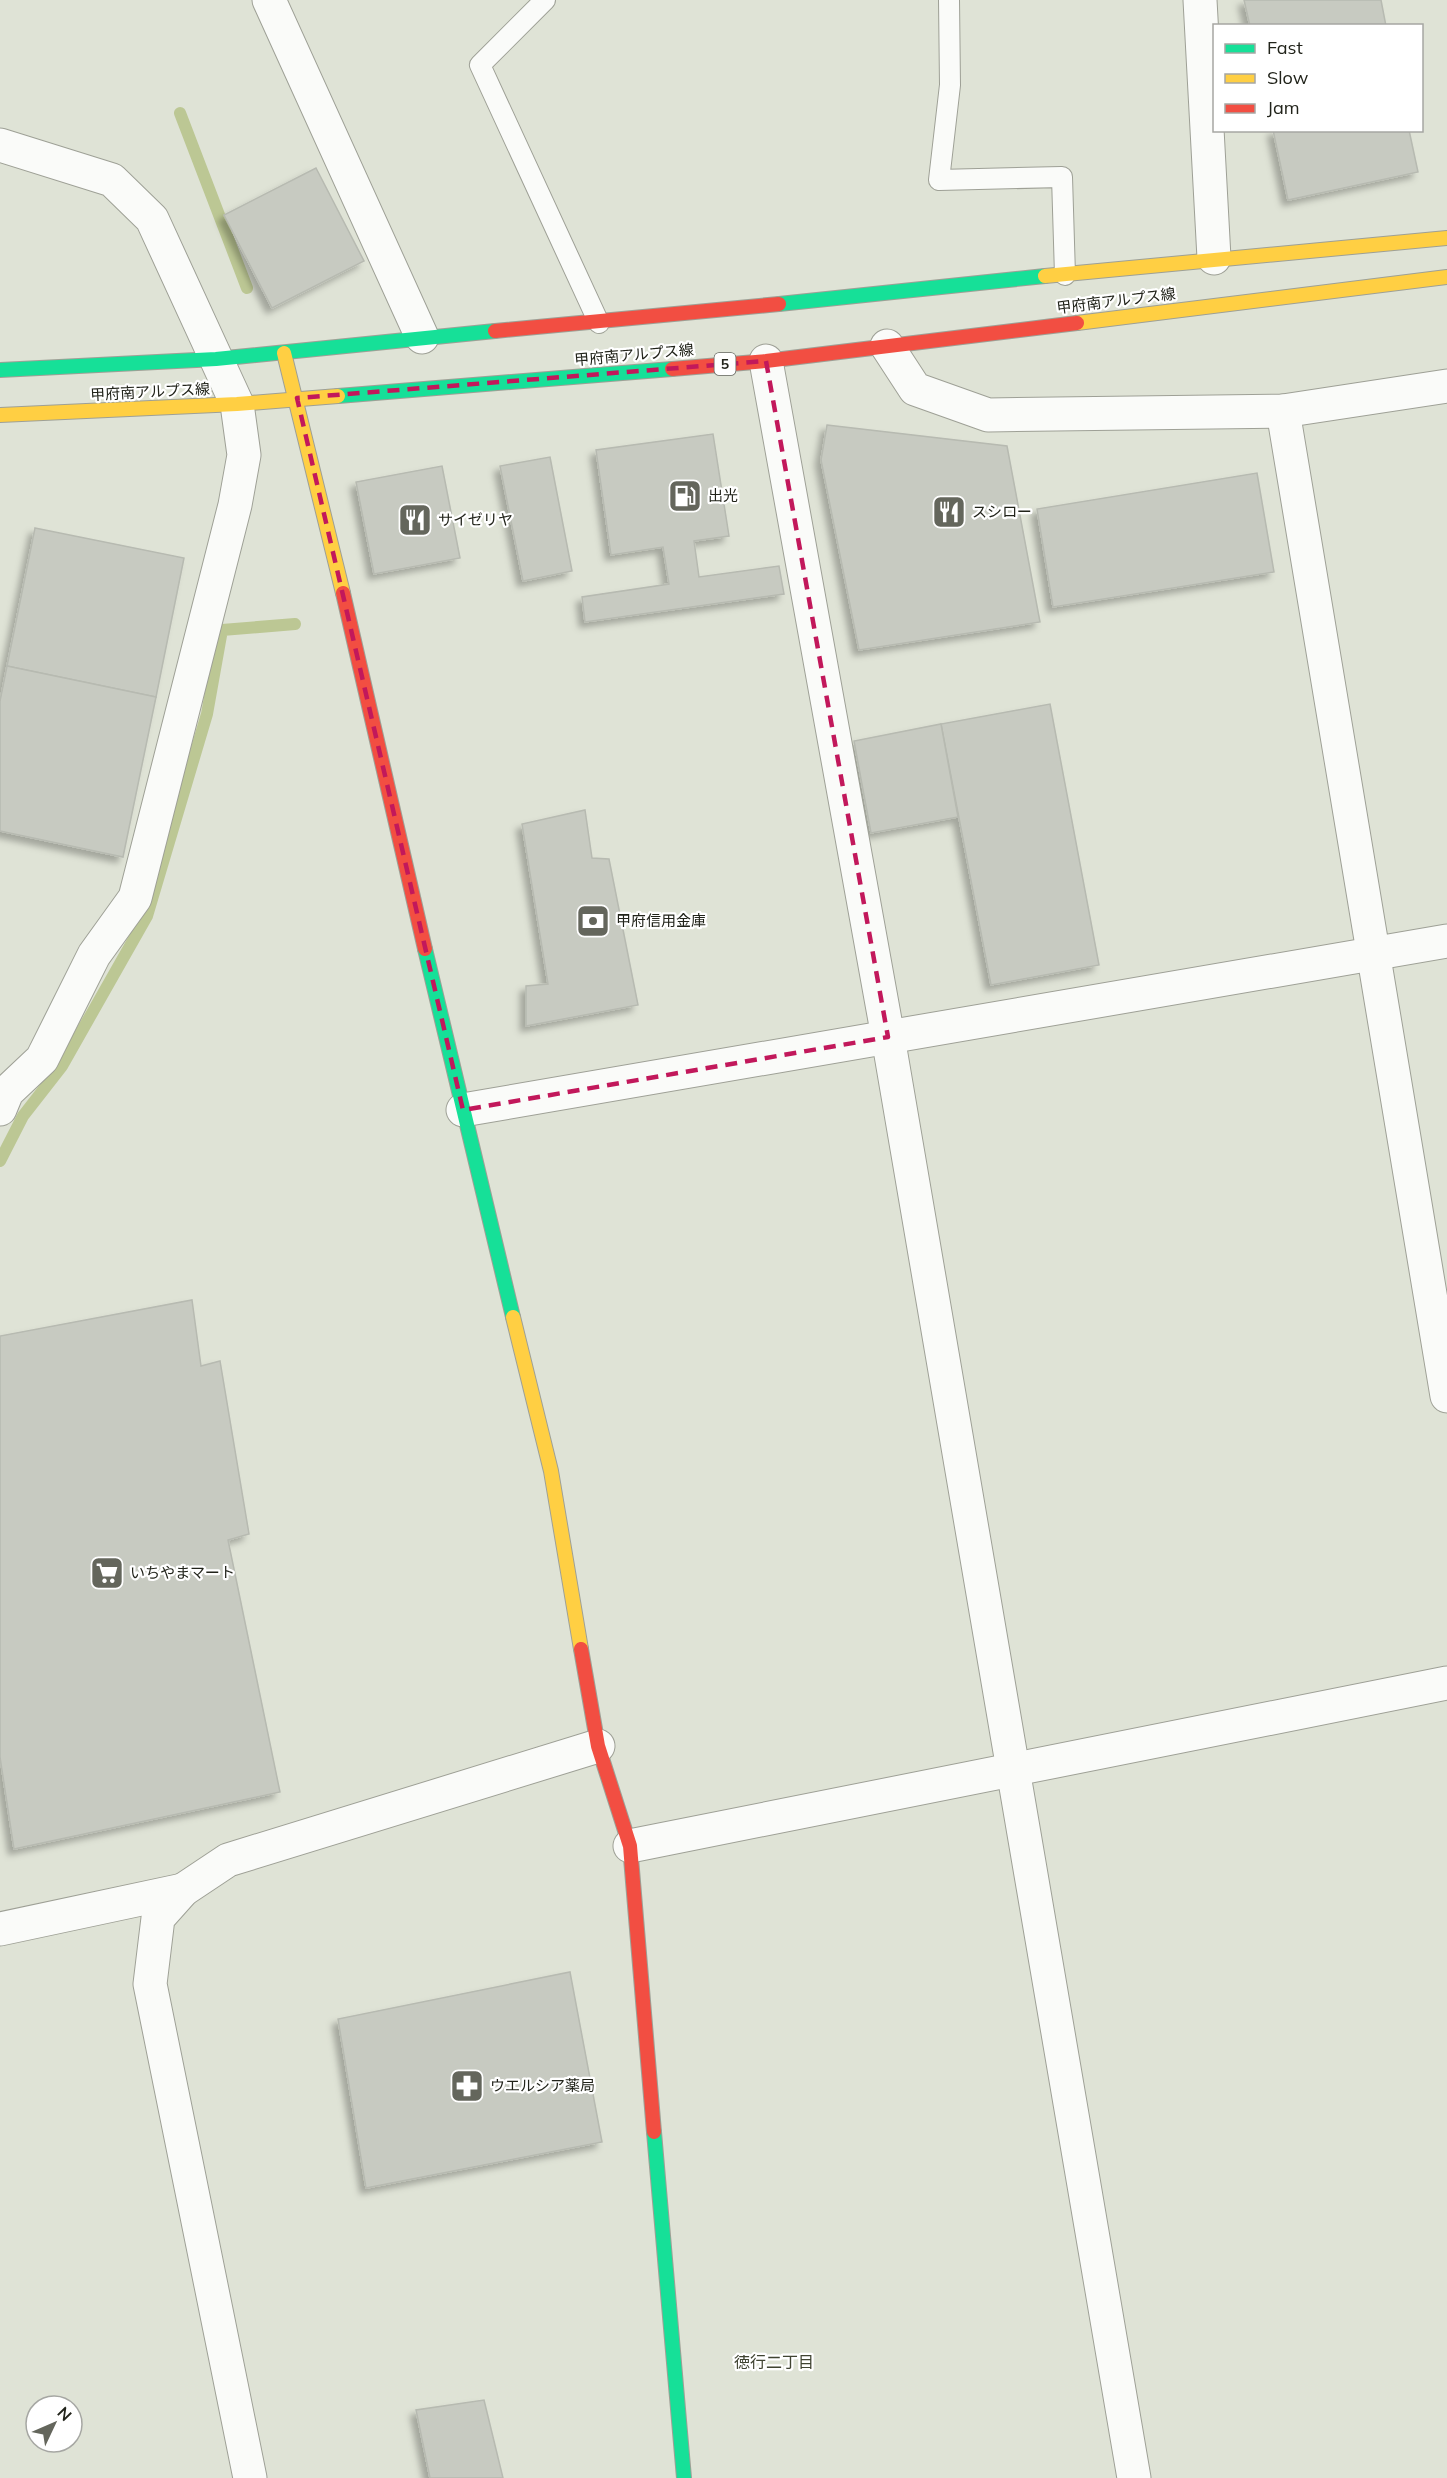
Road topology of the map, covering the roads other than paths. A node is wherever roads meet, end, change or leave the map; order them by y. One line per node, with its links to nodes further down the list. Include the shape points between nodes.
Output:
1 (269, 0): 11 (street)
2 (545, 0): 10 (lane, via 480,65)
3 (949, 0): 8 (lane, via 950,86 939,180 1062,177)
4 (1200, 0): 7 (street)
5 (0, 145): 14 (street, via 112,180 152,219)
6 (1447, 238): 7 (main road, 甲府南アルプス線)
7 (1214, 258): 8 (main road, 甲府南アルプス線)
8 (1065, 275): 10 (main road, 甲府南アルプス線)
9 (1447, 277): 12 (main road, 甲府南アルプス線 / 5)
10 (599, 324): 11 (main road, 甲府南アルプス線)
11 (422, 336): 13 (main road, 甲府南アルプス線)
12 (887, 346): 15 (main road, 甲府南アルプス線 / 5); 20 (street, via 915,389 988,415)
13 (284, 353): 14 (main road, 甲府南アルプス線); 18 (main road)
14 (216, 359): 16 (main road, 甲府南アルプス線); 19 (street)
15 (766, 361): 18 (main road, 甲府南アルプス線 / 5); 24 (street)
16 (0, 370)
17 (1447, 386): 20 (street)
18 (297, 398): 19 (main road, 甲府南アルプス線 / 5); 26 (main road)
19 (237, 404): 21 (main road, 甲府南アルプス線 / 5); 25 (street, via 244,455 235,505 135,897 94,955 42,1059 7,1092)
20 (1283, 411): 23 (street)
21 (0, 416)
22 (1447, 941): 23 (street)
23 (1373, 953): 24 (street); 27 (street)
24 (888, 1037): 26 (street); 30 (street)
25 (0, 1109)
26 (463, 1110): 29 (main road, via 551,1471)
27 (1447, 1396)
28 (1447, 1683): 30 (street)
29 (598, 1746): 31 (main road); 32 (street, via 228,1860)
30 (1014, 1769): 31 (street); 36 (street)
31 (630, 1846): 35 (main road)
32 (183, 1890): 33 (street); 34 (street, via 158,1918 150,1984)
33 (0, 1929)
34 (250, 2478)
35 (684, 2478)
36 (1134, 2478)

